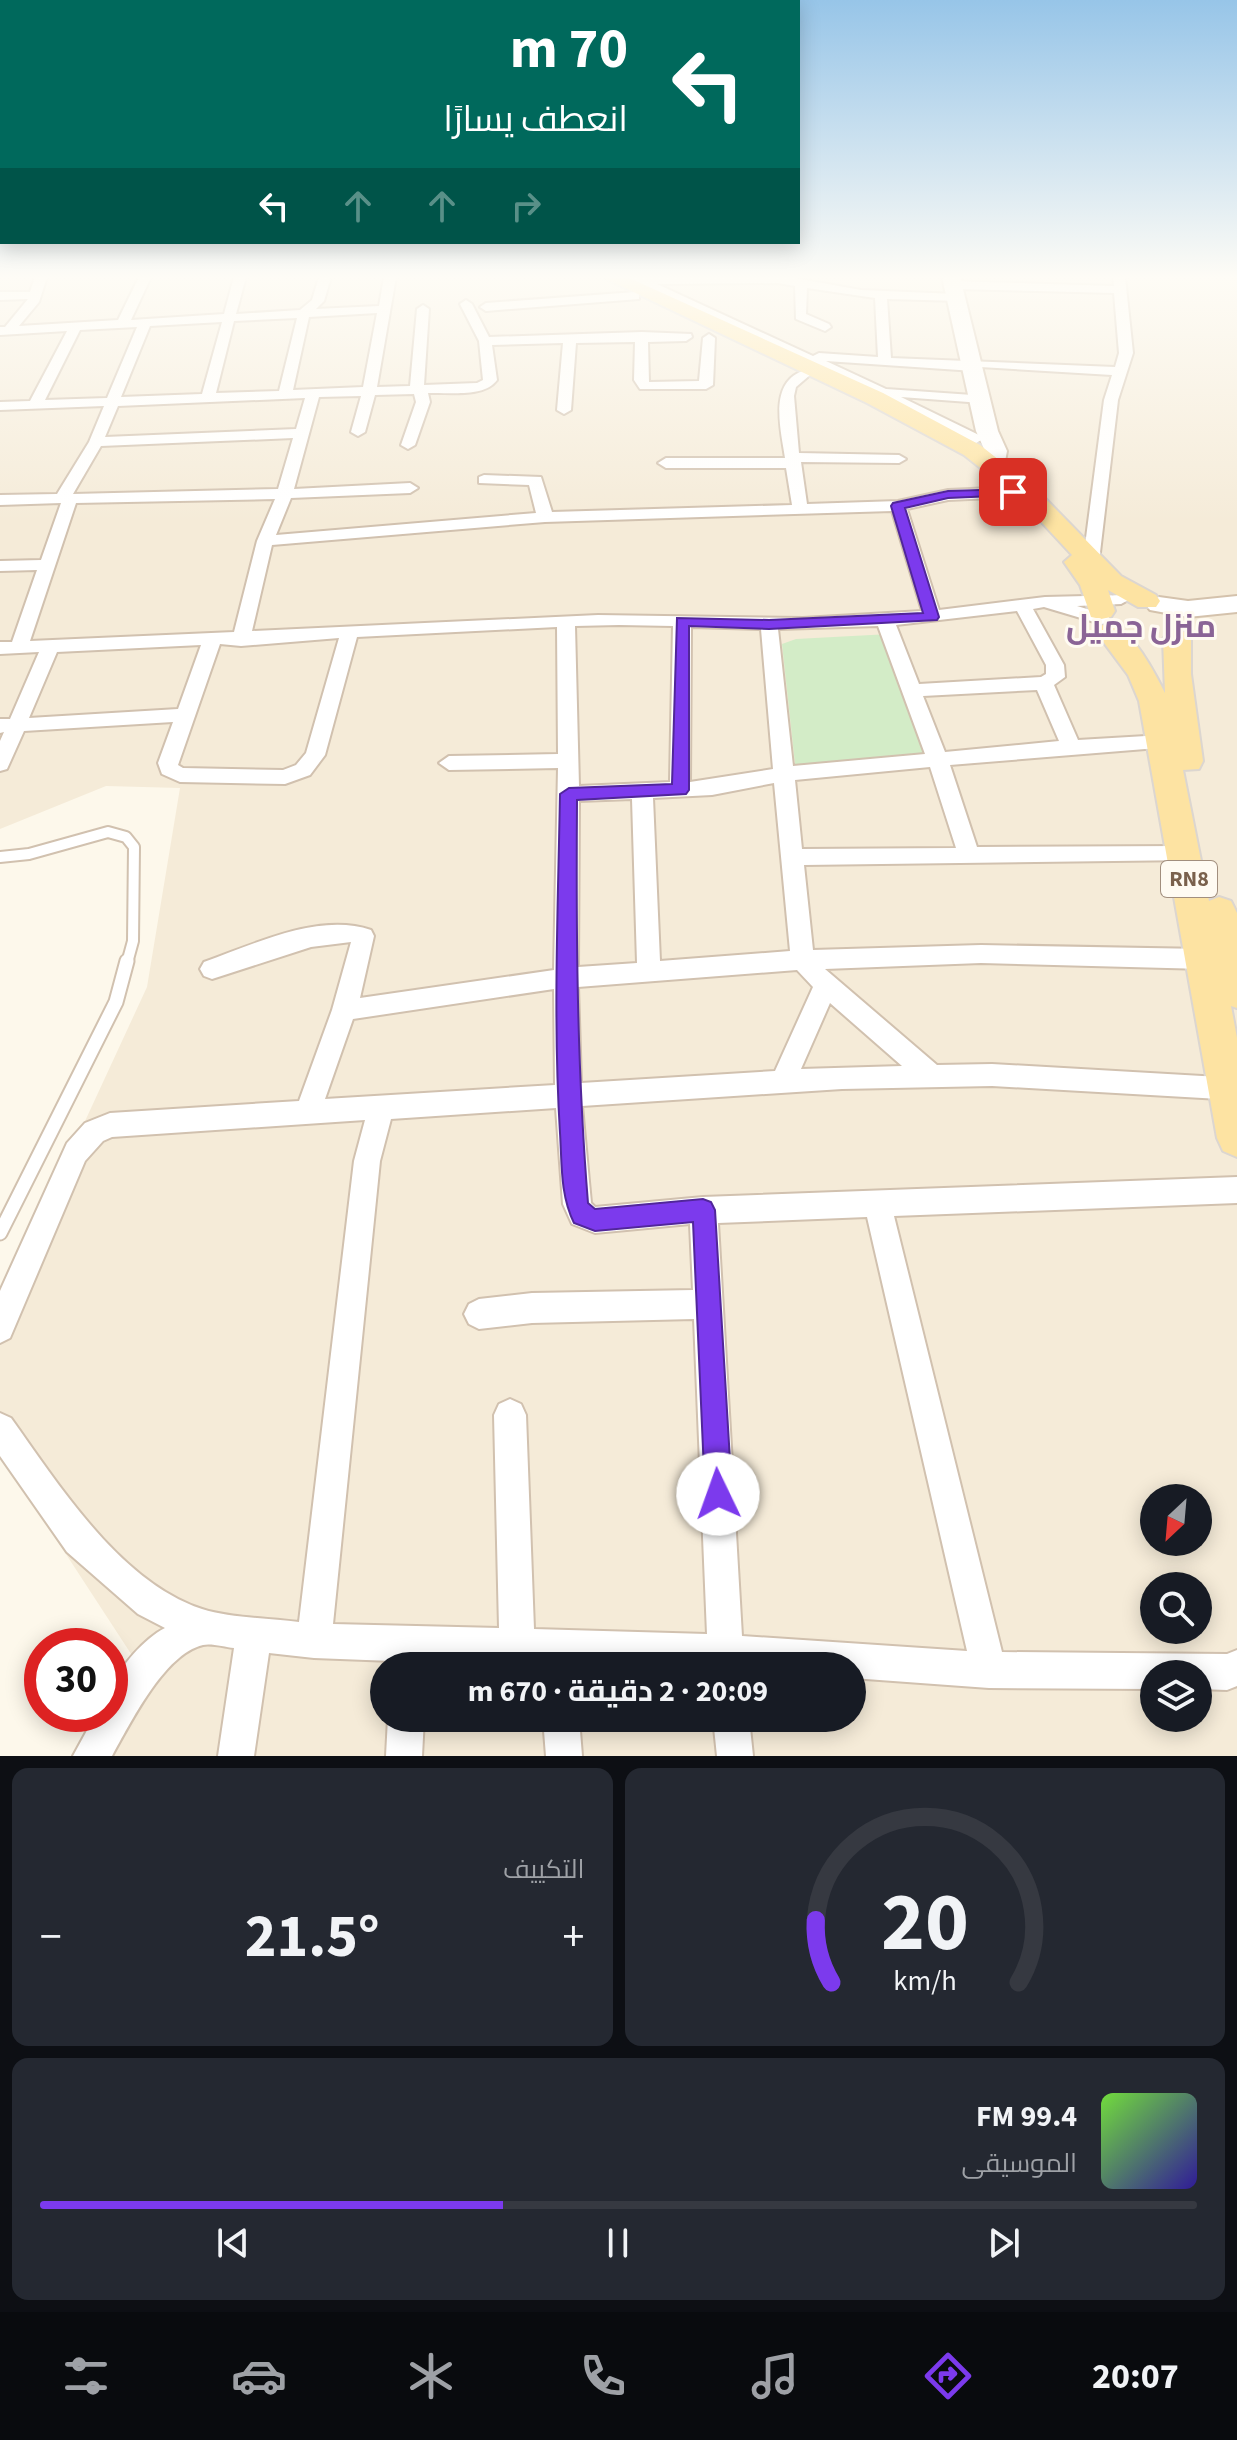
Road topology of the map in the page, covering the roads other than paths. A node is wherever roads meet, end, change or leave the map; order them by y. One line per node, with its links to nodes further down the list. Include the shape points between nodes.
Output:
1 (59, 359): 31 (street)
2 (130, 359): 30 (street)
3 (218, 359): 28 (street)
4 (293, 359): 26 (street)
5 (375, 359): 25 (street)
6 (419, 359): 23 (street)
7 (487, 359): 23 (street, via 487,384)
8 (568, 359): 33 (street)
9 (641, 359): 10 (street, via 645,386 706,385)
10 (708, 359)
11 (778, 359): 38 (main road, RN8)
12 (786, 359): 19 (main road, RN8)
13 (790, 359): 19 (street)
14 (861, 359): 18 (street); 19 (street); 22 (street)
15 (885, 359): 18 (street)
16 (971, 359): 20 (street)
17 (1124, 359): 21 (street)
18 (885, 362): 20 (street)
19 (803, 365): 22 (street); 38 (main road, RN8, via 899,418); 40 (street, via 788,389)
20 (973, 365): 21 (street); 29 (street)
21 (1122, 371): 53 (street, via 1111,400)
22 (862, 383): 24 (street)
23 (417, 389): 25 (street); 37 (street, via 423,402)
24 (878, 391): 29 (street); 38 (street)
25 (369, 392): 27 (street); 34 (street)
26 (285, 395): 27 (street); 28 (street)
27 (313, 395): 35 (street)
28 (208, 397): 30 (street)
29 (982, 399): 38 (street)
30 (113, 400): 31 (street); 36 (street)
31 (35, 405): 32 (street)
32 (0, 406)
33 (564, 410)
34 (358, 432)
35 (300, 433): 36 (street); 46 (street)
36 (96, 442): 47 (street)
37 (408, 445)
38 (976, 445): 42 (main road, RN8)
39 (899, 459): 40 (street)
40 (794, 460): 41 (street); 50 (street)
41 (666, 463)
42 (994, 472): 45 (main road, RN8); 53 (main road, RN8, via 1039,505)
43 (484, 480): 51 (street, via 536,480)
44 (410, 488): 46 (street)
45 (1013, 492): 49 (street, via 948,495); 58 (main road, RN8)
46 (282, 494): 47 (street); 52 (street)
47 (66, 499): 48 (street); 54 (street)
48 (0, 500)
49 (898, 506): 50 (street); 60 (street)
50 (800, 508): 51 (street)
51 (545, 517): 52 (street)
52 (265, 541): 68 (street)
53 (1091, 561): 58 (main road, RN8, via 1112,582)
54 (49, 565): 55 (street); 70 (street)
55 (0, 566)
56 (1237, 604): 58 (street)
57 (1022, 605): 58 (street, via 1045,602 1080,610); 60 (street); 71 (street, via 1055,665 1056,677)
58 (1120, 610): 66 (main road, RN8, via 1177,619); 66 (main road, RN8, via 1120,638 1146,646); 75 (main road, RN8)
59 (1237, 613): 66 (street, via 1199,623)
60 (932, 617): 61 (street)
61 (885, 620): 64 (street); 72 (street)
62 (566, 621): 63 (street); 65 (street); 77 (street)
63 (682, 621): 64 (street); 82 (street)
64 (769, 624): 81 (street)
65 (349, 634): 68 (street); 73 (street, via 315,755 303,770 285,777 174,773 168,763)
66 (1178, 637): 95 (main road, RN8, via 1187,753)
67 (212, 640): 68 (street); 69 (street); 73 (street)
68 (241, 640)
69 (50, 647): 70 (street); 74 (street)
70 (9, 648)
71 (1044, 683): 72 (street); 76 (street)
72 (911, 691): 78 (street)
73 (186, 715): 74 (street)
74 (9, 725): 80 (street)
75 (1163, 742): 76 (street); 85 (main road, RN8)
76 (1071, 747): 78 (street)
77 (567, 761): 79 (street); 84 (street)
78 (938, 761): 81 (street); 86 (street)
79 (449, 763)
80 (0, 764)
81 (786, 774): 82 (street); 88 (street)
82 (680, 790): 83 (street)
83 (642, 792): 84 (street); 92 (street)
84 (569, 794): 93 (street)
85 (1184, 854): 86 (street); 89 (main road, RN8)
86 (969, 855): 88 (street)
87 (0, 857): 107 (lane, via 108,832 126,837 134,847 133,941 116,1002)
88 (792, 857): 90 (street)
89 (1205, 959): 90 (street, via 981,954); 99 (main road, RN8)
90 (802, 960): 92 (street); 94 (street)
91 (212, 969): 96 (street, via 312,937 357,933 364,940)
92 (649, 972): 93 (street)
93 (566, 978): 96 (street); 100 (street)
94 (826, 985): 97 (street); 98 (street)
95 (1237, 993)
96 (344, 1010): 102 (street)
97 (931, 1075): 98 (street); 99 (street)
98 (783, 1082): 100 (street)
99 (1233, 1088): 103 (main road, RN8)
100 (568, 1094): 101 (street); 106 (street, via 582,1215 595,1220)
101 (381, 1108): 102 (street); 115 (street, via 367,1161)
102 (308, 1111): 110 (street, via 110,1125 94,1132 76,1152)
103 (1237, 1138)
104 (1237, 1190): 105 (street)
105 (877, 1203): 106 (street); 122 (street)
106 (703, 1210): 108 (street)
107 (0, 1233)
108 (710, 1304): 109 (street, via 547,1307); 120 (street)
109 (479, 1314)
110 (0, 1328)
111 (510, 1415): 116 (street)
112 (0, 1429): 113 (street, via 79,1540 150,1602)
113 (201, 1627): 114 (street); 127 (street, via 168,1645 137,1679)
114 (254, 1633): 115 (street); 128 (street)
115 (314, 1641): 117 (street)
116 (517, 1644): 118 (street); 119 (street)
117 (394, 1652)
118 (431, 1652)
119 (544, 1652)
120 (726, 1652)
121 (866, 1665): 122 (street)
122 (989, 1670): 123 (street)
123 (1234, 1672)
124 (405, 1732): 129 (street)
125 (562, 1732): 130 (street)
126 (732, 1732): 131 (street)
127 (91, 1756)
128 (236, 1756)
129 (404, 1756)
130 (564, 1756)
131 (735, 1756)

